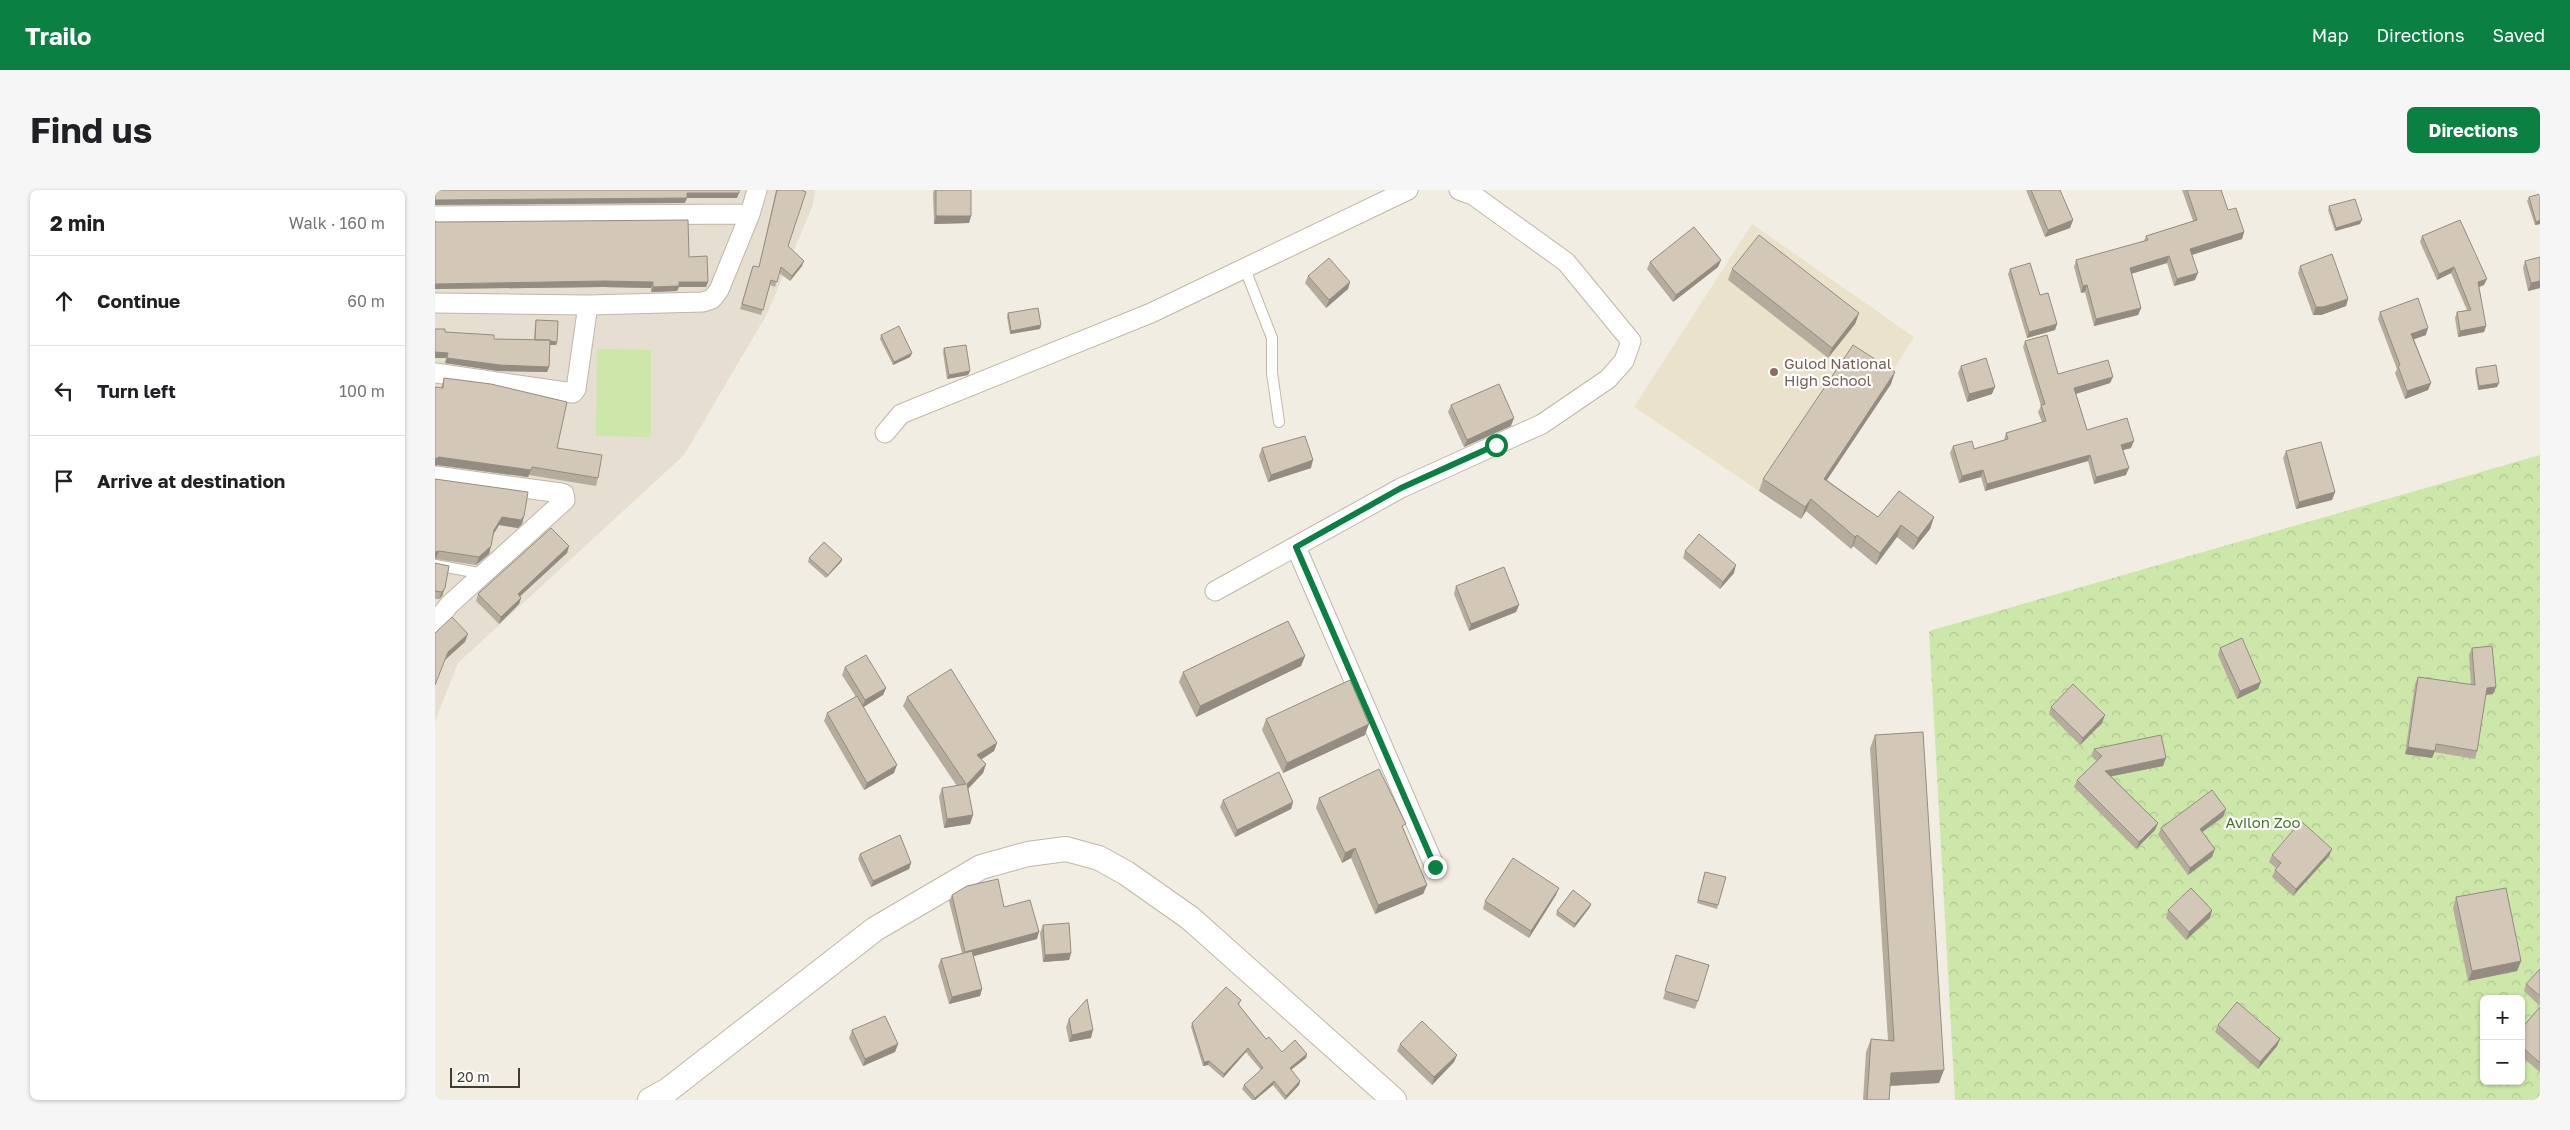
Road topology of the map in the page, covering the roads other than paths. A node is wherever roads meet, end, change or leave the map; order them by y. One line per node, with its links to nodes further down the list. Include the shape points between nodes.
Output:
1 (757, 190): 4 (street)
2 (1408, 190): 6 (street)
3 (1459, 190): 13 (street, via 1473,195 1566,262 1631,341 1623,362 1608,379 1542,424 1401,488)
4 (750, 214): 5 (street); 8 (street, via 719,290 712,299 703,302)
5 (435, 216)
6 (1245, 269): 10 (lane, via 1272,338 1272,373); 11 (street, via 1151,313 901,414)
7 (435, 303): 8 (street)
8 (588, 305): 9 (street, via 573,393)
9 (435, 373)
10 (1279, 422)
11 (885, 433)
12 (435, 476): 15 (street, via 564,494 564,503)
13 (1296, 547): 16 (street); 18 (street)
14 (435, 566): 15 (lane)
15 (485, 574): 17 (street, via 449,605)
16 (1215, 591)
17 (435, 623)
18 (1435, 867)
19 (650, 1100): 20 (street, via 668,1090 875,929 981,867 1028,854 1066,849 1099,858 1126,873 1190,918)
20 (1394, 1100)

